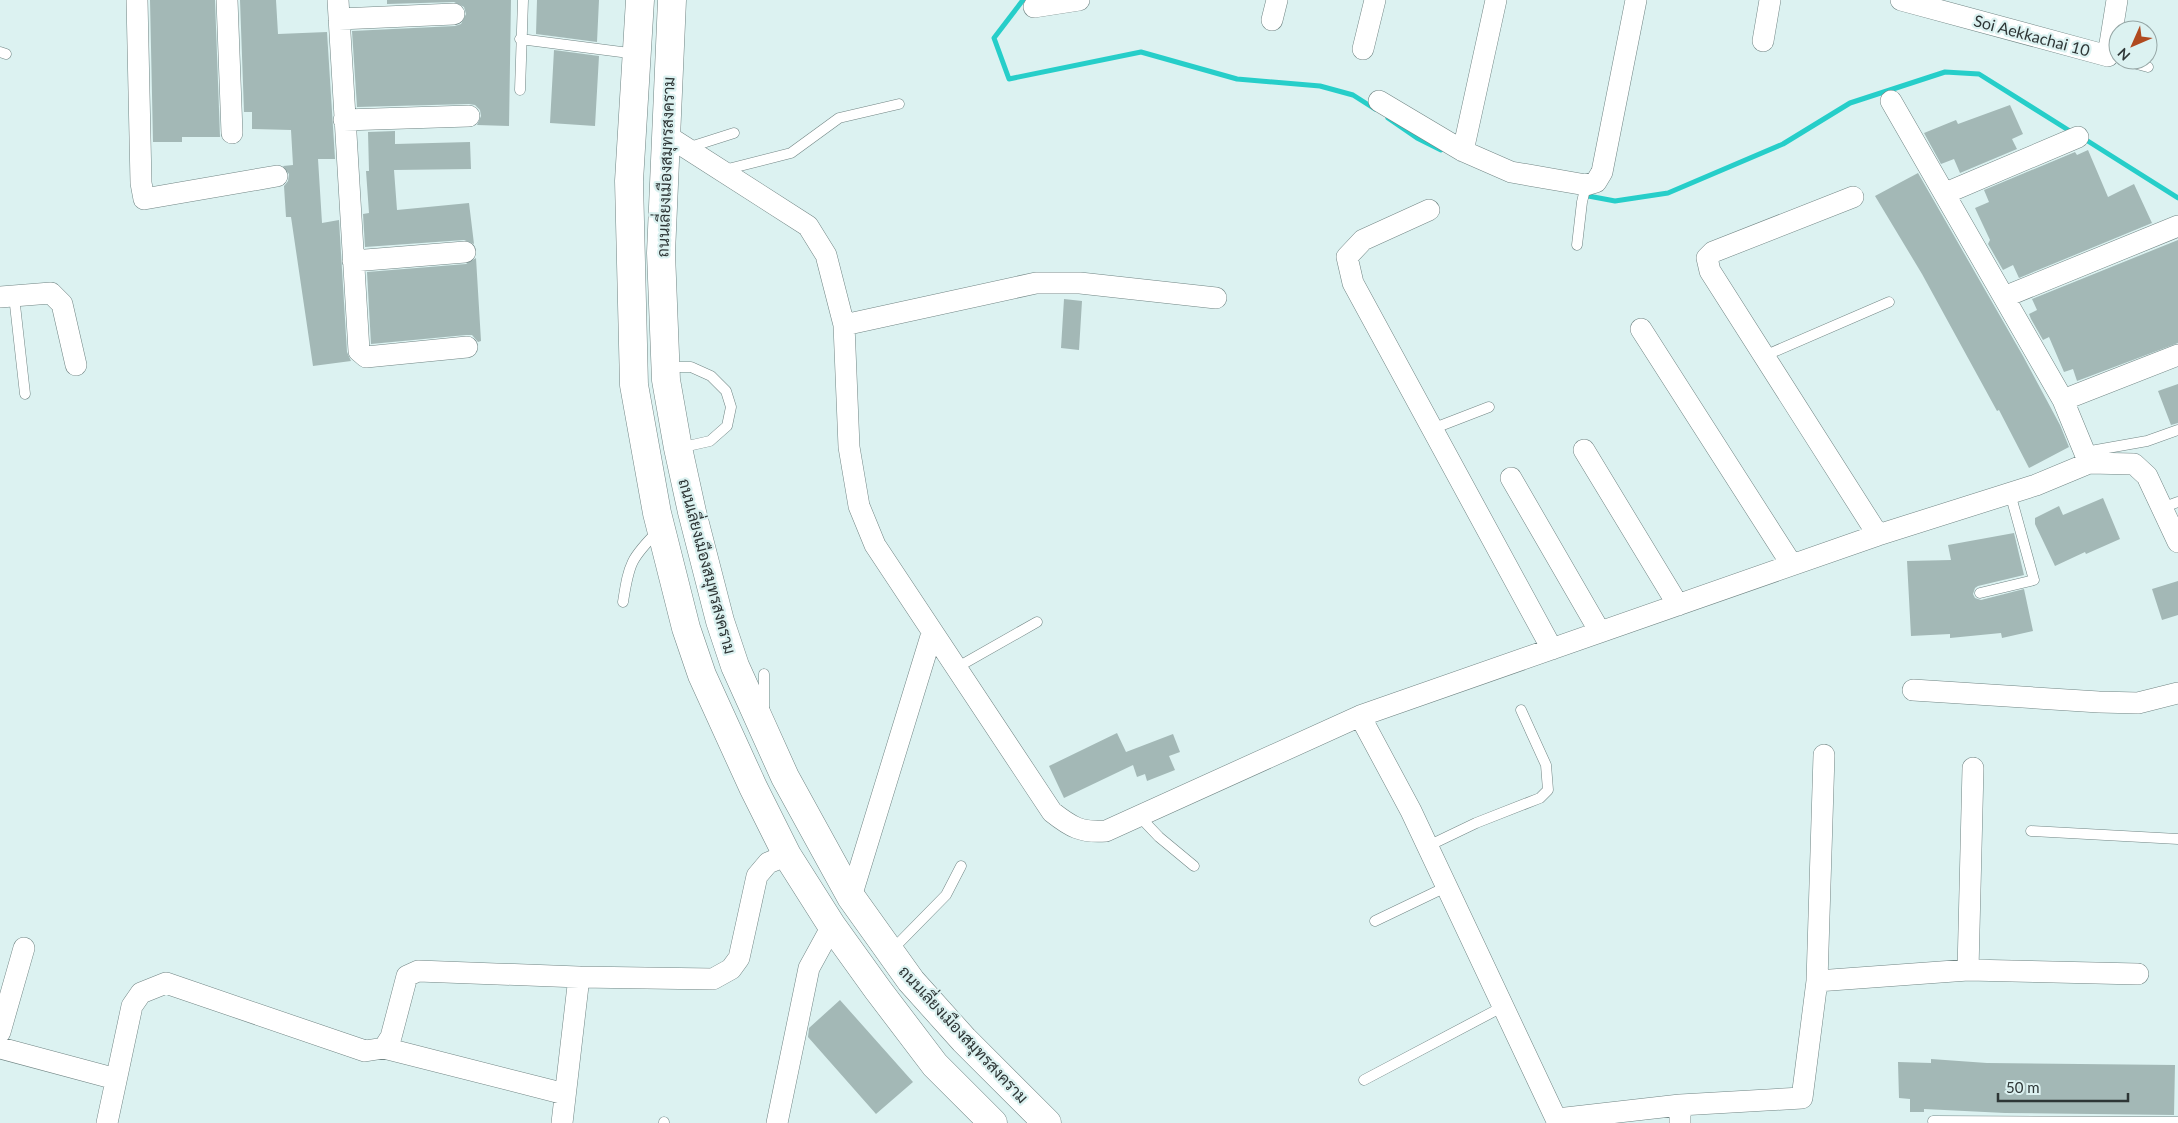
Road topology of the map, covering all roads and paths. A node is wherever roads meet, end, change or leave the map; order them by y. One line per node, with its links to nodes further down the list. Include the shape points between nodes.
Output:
1 (137, 0): 34 (street, via 144,199)
2 (226, 0): 28 (street)
3 (522, 0): 17 (lane)
4 (640, 0): 20 (main road, ถนนเลี่ยงเมืองสมุทรสงคราม)
5 (672, 0): 31 (main road, ถนนเลี่ยงเมืองสมุทรสงคราม)
6 (1079, 0): 13 (street)
7 (1375, 0): 19 (street)
8 (1496, 0): 32 (street)
9 (1636, 0): 35 (street, via 1602,172)
10 (1770, 0): 18 (street)
11 (1901, 0): 21 (street, Soi Aekkachai 10)
12 (2116, 0): 16 (street, Soi Aekkachai 10)
13 (1034, 7)
14 (339, 10): 15 (street); 27 (street)
15 (454, 14)
16 (2116, 20)
17 (520, 39): 20 (lane); 22 (lane)
18 (1764, 40)
19 (1363, 49)
20 (638, 54): 65 (main road, ถนนเลี่ยงเมืองสมุทรสงคราม, via 629,181 634,385)
21 (2108, 56)
22 (520, 90)
23 (1379, 100): 32 (street)
24 (1891, 100): 36 (street)
25 (899, 104): 33 (lane, via 840,118 791,153)
26 (469, 116): 27 (street)
27 (344, 120): 42 (street)
28 (232, 132)
29 (734, 133): 31 (lane)
30 (2078, 137): 36 (street)
31 (676, 142): 33 (street); 53 (main road, ถนนเลี่ยงเมืองสมุทรสงคราม, via 661,253)
32 (1463, 151): 35 (street, via 1511,172)
33 (721, 170): 47 (street, via 808,226 826,255)
34 (277, 176)
35 (1584, 193): 40 (lane)
36 (1946, 193): 44 (street)
37 (1853, 197): 51 (street, via 1713,252 1707,258 1710,271)
38 (1429, 210): 57 (street, via 1363,240 1347,257 1353,283)
39 (2178, 226): 44 (street)
40 (1577, 245)
41 (465, 252): 42 (street)
42 (352, 261): 49 (street, via 360,351 366,357)
43 (7, 296): 52 (street, via 51,293 62,304); 54 (lane)
44 (2004, 297): 55 (street)
45 (1216, 298): 47 (street, via 1080,283 1036,283)
46 (1889, 302): 51 (lane)
47 (844, 325): 74 (street, via 849,447 858,506 875,545)
48 (1641, 329): 68 (street)
49 (467, 347)
50 (2178, 355): 55 (street)
51 (1764, 356): 66 (street)
52 (76, 365)
53 (666, 368): 59 (main road, ถนนเลี่ยงเมืองสมุทรสงคราม); 59 (lane, via 691,367 711,376 726,391 732,407 727,426 710,441)
54 (25, 394)
55 (2063, 400): 61 (street)
56 (1488, 406): 57 (lane)
57 (1432, 428): 75 (street)
58 (2178, 430): 61 (lane)
59 (678, 448): 82 (main road, ถนนเลี่ยงเมืองสมุทรสงคราม, via 720,621 735,666)
60 (1584, 450): 71 (street)
61 (2087, 458): 63 (street, via 2036,485); 64 (street, via 2134,464)
62 (1511, 478): 73 (street)
63 (2010, 493): 66 (street); 69 (lane, via 2034,580)
64 (2170, 504): 67 (street)
65 (661, 528): 70 (lane, via 636,553 628,572); 89 (main road, ถนนเลี่ยงเมืองสมุทรสงคราม, via 686,628 702,675)
66 (1878, 535): 68 (street)
67 (2178, 542)
68 (1792, 565): 71 (street)
69 (1980, 593)
70 (623, 602)
71 (1678, 605): 73 (street)
72 (1037, 622): 76 (lane)
73 (1600, 632): 75 (street)
74 (932, 633): 76 (street); 93 (street)
75 (1552, 649): 81 (street)
76 (956, 668): 85 (street, via 1052,812 1066,823 1088,832 1106,831)
77 (764, 674): 82 (lane)
78 (1913, 690): 79 (street, via 2138,703)
79 (2178, 693)
80 (1521, 710): 88 (lane, via 1546,765 1548,790 1540,798)
81 (1360, 716): 85 (street); 88 (street)
82 (762, 724): 93 (main road, ถนนเลี่ยงเมืองสมุทรสงคราม, via 785,776)
83 (1824, 754): 101 (street)
84 (1973, 768): 98 (street)
85 (1139, 816): 91 (lane)
86 (2030, 831): 87 (lane)
87 (2178, 839)
88 (1428, 846): 92 (street)
89 (787, 855): 95 (main road, ถนนเลี่ยงเมืองสมุทรสงคราม); 100 (street, via 768,863 757,876 739,958 731,970 713,979)
90 (961, 866): 97 (lane, via 946,895)
91 (1194, 866)
92 (1446, 887): 94 (lane); 102 (street)
93 (851, 896): 97 (main road, ถนนเลี่ยงเมืองสมุทรสงคราม)
94 (1376, 921)
95 (832, 926): 117 (street, via 809,968); 118 (main road, ถนนเลี่ยงเมืองสมุทรสงคราม, via 935,1065)
96 (24, 948): 103 (street)
97 (890, 951): 119 (main road, ถนนเลี่ยงเมืองสมุทรสงคราม, via 911,981 964,1040)
98 (1968, 970): 99 (street); 101 (street)
99 (2138, 974)
100 (579, 977): 105 (street, via 418,971 408,976 392,1037); 108 (street)
101 (1817, 981): 109 (street, via 1802,1098)
102 (1504, 1006): 107 (lane); 110 (street)
103 (0, 1032)
104 (0, 1048): 106 (street)
105 (384, 1048): 106 (street, via 365,1051 166,983 141,993 132,1006); 108 (street)
106 (116, 1079): 115 (street)
107 (1364, 1080)
108 (565, 1094): 116 (street)
109 (1680, 1114): 110 (street)
110 (1557, 1121)
111 (1933, 1121): 112 (lane)
112 (1958, 1122): 113 (lane)
113 (2088, 1122): 114 (lane)
114 (2178, 1122)
115 (107, 1123)
116 (562, 1123)
117 (777, 1123)
118 (993, 1123)
119 (1047, 1123)

